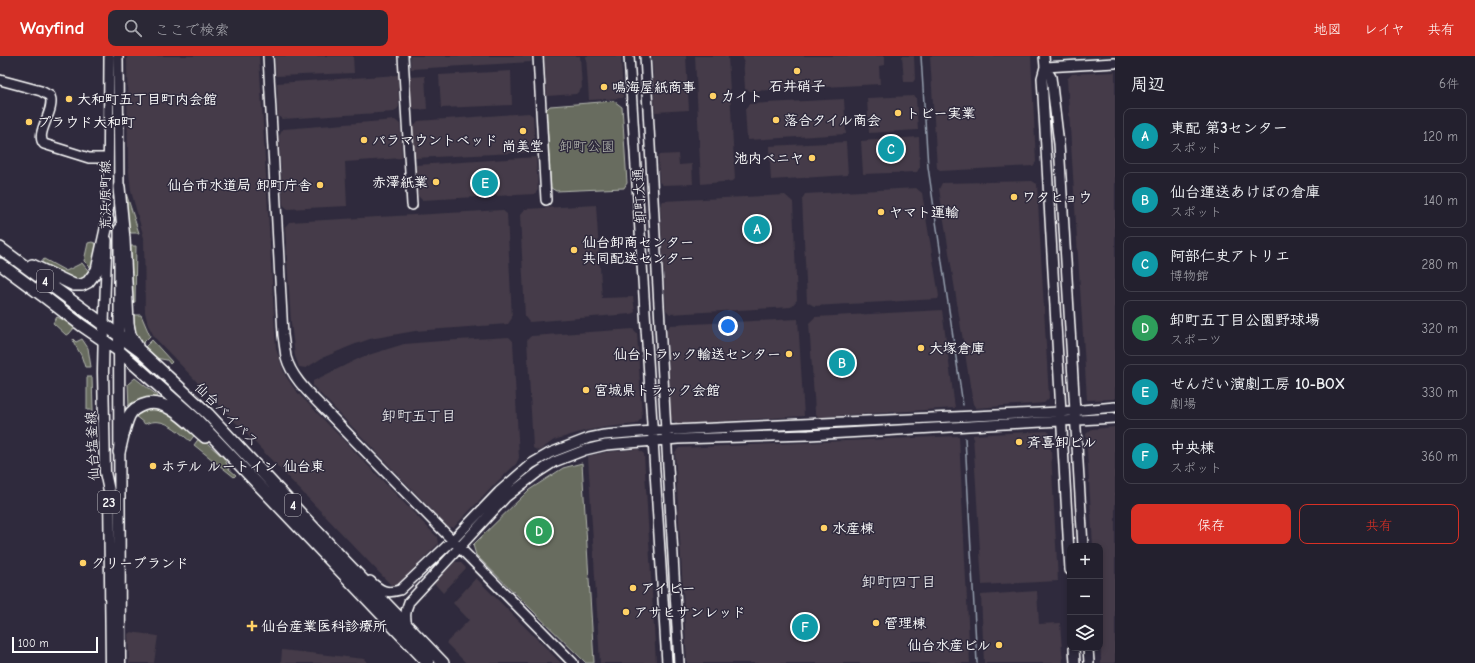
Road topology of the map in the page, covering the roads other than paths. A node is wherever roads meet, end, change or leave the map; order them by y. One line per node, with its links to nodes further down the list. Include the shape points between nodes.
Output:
1 (109, 56): 12 (street, 荒浜原町線)
2 (118, 56): 13 (street, 荒浜原町線)
3 (268, 56): 36 (street, via 283,335 287,358 292,370 308,392)
4 (403, 56): 15 (street)
5 (538, 56): 14 (street)
6 (629, 56): 31 (street)
7 (645, 56): 30 (street, 卸町大通)
8 (1044, 56): 10 (street)
9 (1115, 63): 10 (street)
10 (1045, 67): 25 (street, via 1051,77 1059,144); 26 (street, via 1042,78)
11 (0, 80): 12 (street, via 41,91 50,96 52,103 41,136 44,144 89,158)
12 (108, 158): 16 (street, 荒浜原町線)
13 (119, 187): 20 (street, 荒浜原町線); 22 (highway, via 128,324 130,335)
14 (546, 200)
15 (412, 205)
16 (108, 220): 17 (highway, via 97,270 92,278 82,284 74,286); 19 (street, 荒浜原町線)
17 (5, 251): 19 (highway, 仙台バイパス / 4)
18 (0, 264): 21 (highway, 仙台バイパス / 4)
19 (104, 324): 20 (highway, 仙台バイパス / 4); 21 (main road, 仙台塩釜線 / 23)
20 (118, 334): 22 (highway, 仙台バイパス / 4); 23 (main road, 仙台塩釜線 / 23)
21 (103, 341): 23 (highway, 仙台バイパス / 4); 44 (main road, 仙台塩釜線 / 23, via 105,472 109,491)
22 (140, 351): 40 (highway, 仙台バイパス / 4, via 208,414)
23 (119, 352): 34 (main road, 仙台塩釜線 / 23); 35 (highway, 仙台バイパス / 4, via 196,419)
24 (1115, 407): 25 (street)
25 (1075, 409): 26 (street); 28 (street)
26 (1060, 412): 29 (street); 30 (street)
27 (1115, 418): 28 (street)
28 (1076, 421): 29 (street); 38 (street)
29 (1061, 422): 32 (street); 37 (street)
30 (666, 430): 31 (street); 32 (street, 卸町大通)
31 (652, 431): 33 (street); 36 (street, via 589,438 550,453 514,478)
32 (666, 440): 33 (street); 50 (street, 卸町大通)
33 (652, 441): 39 (street, via 606,445 554,462 506,497); 49 (street)
34 (119, 452): 35 (highway, via 129,417 135,408 149,403 173,410 221,451); 45 (main road, 仙台塩釜線 / 23)
35 (231, 456): 46 (highway, 仙台バイパス / 4)
36 (452, 541): 39 (street); 40 (street, via 405,587 391,593 380,589)
37 (1068, 543)
38 (1082, 543)
39 (460, 548): 41 (street, via 409,602 405,616); 48 (street)
40 (340, 556): 41 (highway, 仙台バイパス / 4)
41 (407, 626): 47 (highway, 仙台バイパス / 4)
42 (1074, 651): 51 (street)
43 (1088, 651): 52 (street)
44 (111, 663)
45 (120, 663)
46 (428, 663)
47 (443, 663)
48 (573, 663)
49 (667, 663)
50 (679, 663)
51 (1075, 663)
52 (1089, 663)

